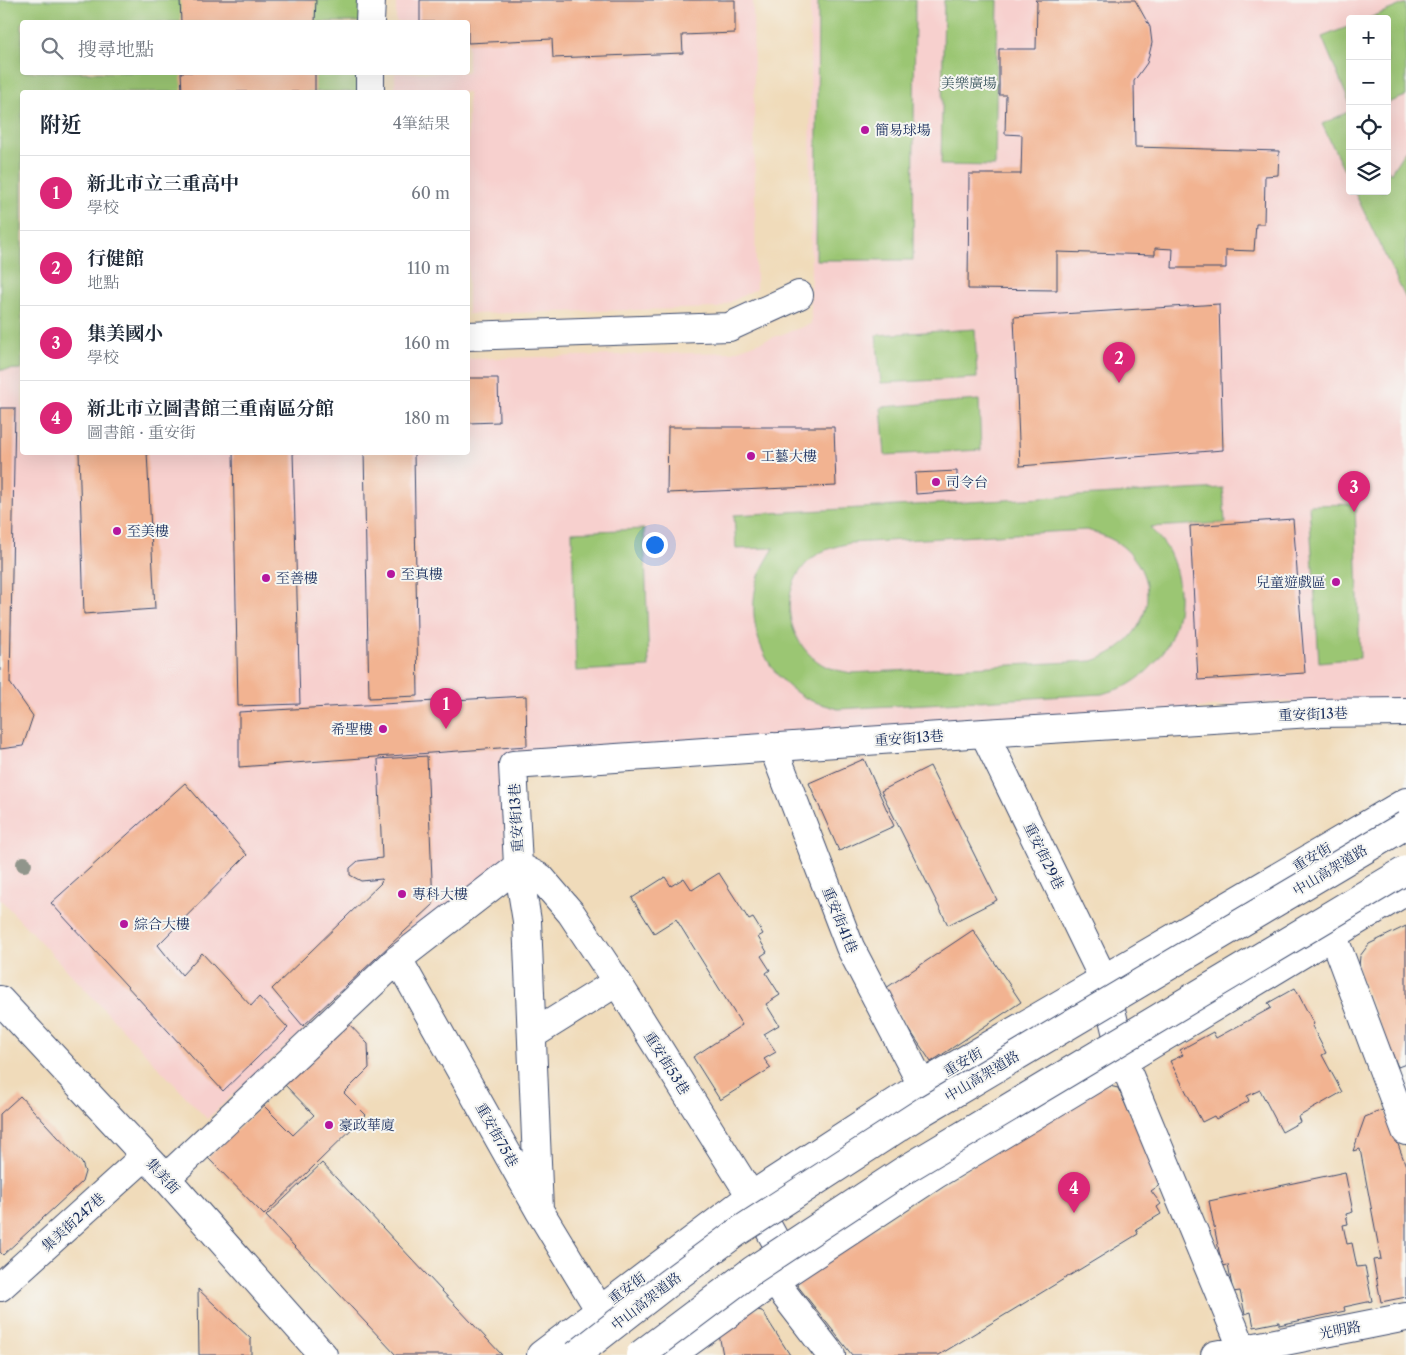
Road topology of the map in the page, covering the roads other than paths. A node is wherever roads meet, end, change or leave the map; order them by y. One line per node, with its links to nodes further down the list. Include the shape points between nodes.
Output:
1 (371, 0): 2 (main road)
2 (370, 20)
3 (370, 75): 4 (main road)
4 (370, 90)
5 (799, 295): 6 (main road, via 729,327)
6 (470, 336)
7 (1406, 712): 8 (main road, 重安街13巷, via 1312,713)
8 (984, 733): 9 (main road, 重安街13巷); 17 (main road, 重安街29巷)
9 (773, 748): 12 (main road, 重安街13巷, via 513,765); 22 (main road, 重安街41巷, via 850,947)
10 (1406, 802): 17 (main road, 重安街)
11 (1406, 825): 35 (main road, 中山高架道路, bridge, via 924,1111 736,1233)
12 (518, 866): 16 (main road); 18 (main road, 重安街53巷, via 541,878 559,899); 20 (main road, via 527,921)
13 (1406, 870): 36 (main road, bridge, via 903,1171 753,1270)
14 (1406, 891): 15 (main road)
15 (1332, 936): 21 (main road); 23 (main road)
16 (398, 959): 25 (main road); 27 (main road, 重安街75巷)
17 (1104, 980): 21 (main road, 重安街29巷); 22 (main road, 重安街)
18 (617, 982): 20 (main road); 26 (main road, 重安街53巷)
19 (0, 1000): 24 (main road, 集美街)
20 (532, 1035): 27 (main road)
21 (1122, 1061): 28 (main road, via 935,1175); 32 (main road, 重安街29巷)
22 (922, 1085): 26 (main road, 重安街)
23 (1406, 1131)
24 (145, 1156): 25 (main road, 集美街); 29 (main road, 集美街247巷)
25 (166, 1178): 33 (main road, 集美街)
26 (751, 1196): 28 (main road, 重安街53巷, via 780,1250); 30 (main road, 重安街)
27 (540, 1210): 30 (main road, 重安街75巷)
28 (774, 1281): 37 (main road); 38 (main road)
29 (0, 1287)
30 (598, 1309): 34 (main road, 重安街)
31 (1406, 1317): 32 (main road, 光明路)
32 (1224, 1354)
33 (323, 1355)
34 (541, 1355)
35 (576, 1355)
36 (640, 1355)
37 (672, 1355)
38 (831, 1355)

